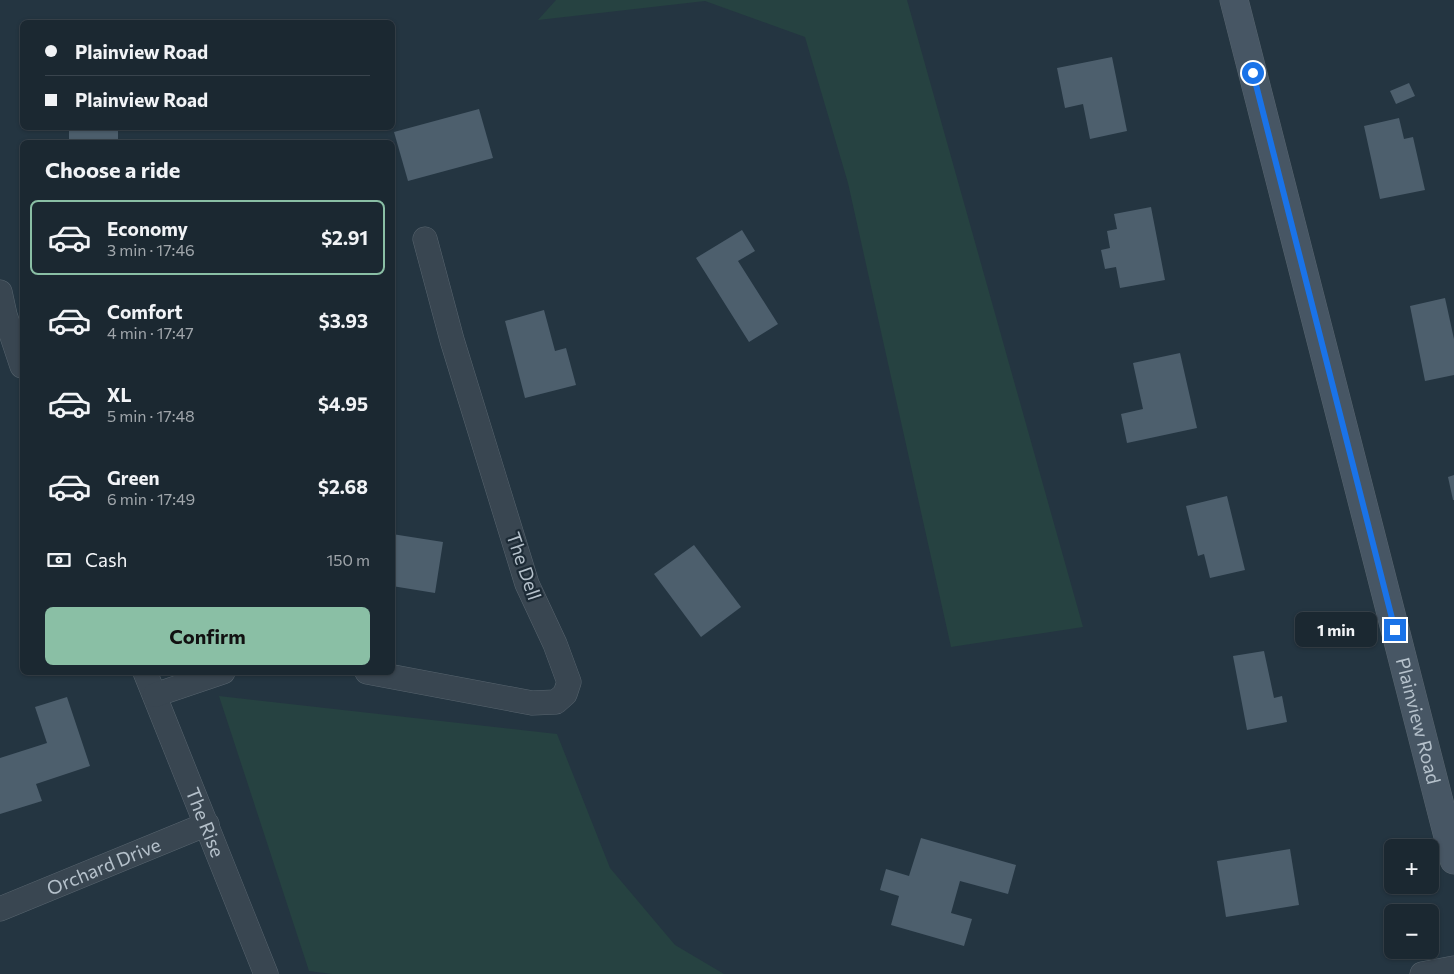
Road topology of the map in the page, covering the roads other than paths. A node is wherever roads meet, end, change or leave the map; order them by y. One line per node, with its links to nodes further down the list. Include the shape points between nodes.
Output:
1 (1234, 0): 10 (main road, Plainview Road)
2 (425, 239): 7 (street, The Dell, via 452,340 527,584 569,682 565,694 556,702 532,703)
3 (0, 292): 4 (street)
4 (20, 360)
5 (146, 675): 8 (street, The Rise)
6 (214, 675): 8 (street)
7 (383, 675)
8 (155, 695): 9 (street, The Rise)
9 (207, 824): 11 (street, Orchard Drive); 13 (street, The Rise)
10 (1454, 860)
11 (0, 908)
12 (1454, 968): 14 (street)
13 (266, 974)
14 (1422, 974)

